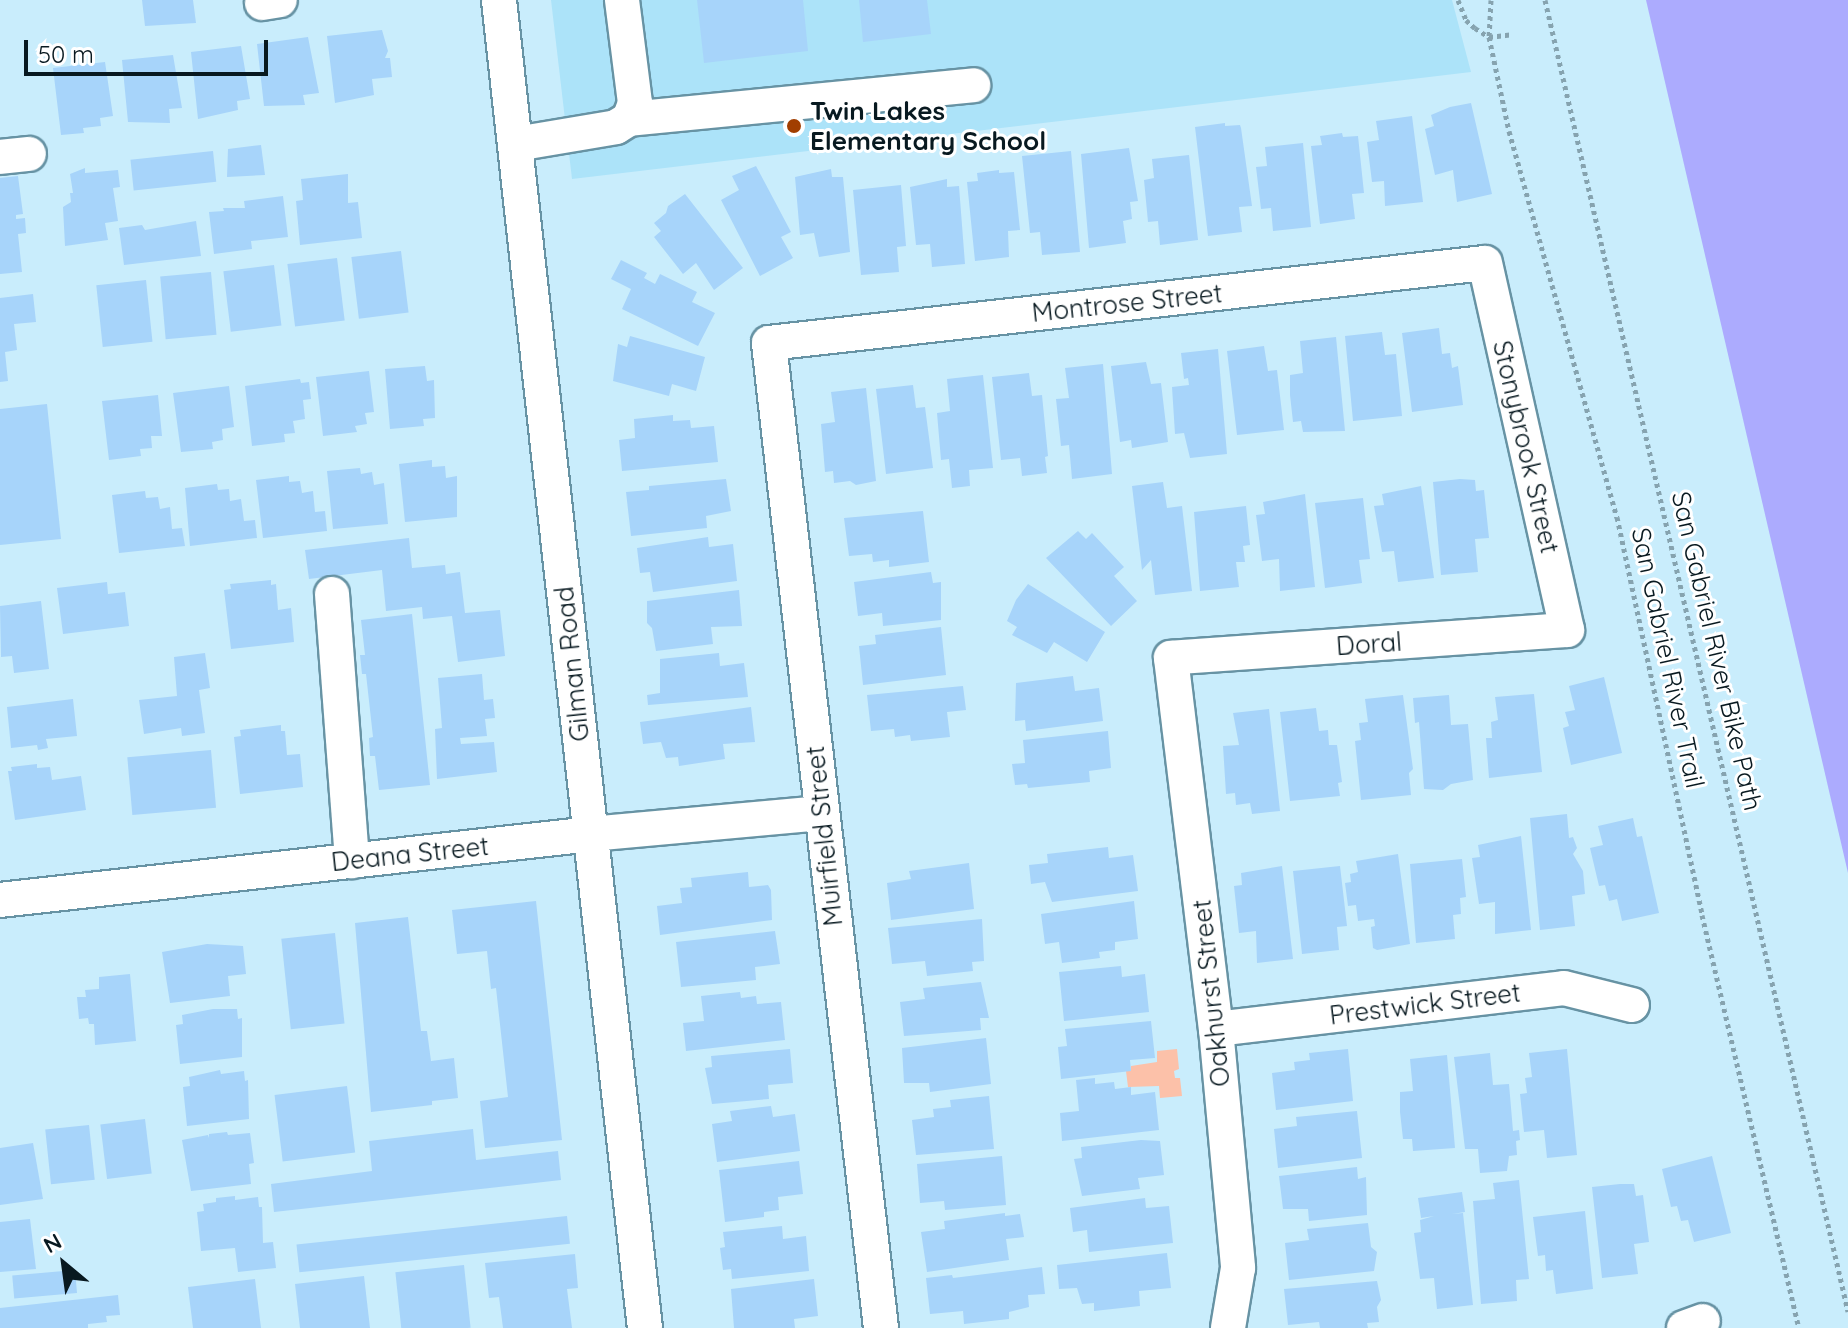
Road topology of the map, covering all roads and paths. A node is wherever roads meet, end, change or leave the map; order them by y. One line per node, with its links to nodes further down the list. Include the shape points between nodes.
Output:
1 (499, 0): 10 (street, Gilman Road)
2 (622, 0): 9 (street, via 635,103)
3 (1458, 0): 7 (path, via 1466,20)
4 (1491, 0): 7 (path, San Gabriel River Trail)
5 (1545, 0): 22 (path, San Gabriel River Bike Path)
6 (1512, 34): 7 (path)
7 (1489, 37): 26 (path, San Gabriel River Trail, via 1509,131 1617,517)
8 (973, 85): 9 (street)
9 (629, 119): 10 (street, via 616,127)
10 (516, 144): 17 (street, Gilman Road)
11 (1485, 263): 12 (street, Montrose Street); 14 (street, Stonybrook Street)
12 (769, 343): 16 (street, Muirfield Street)
13 (332, 594): 18 (street)
14 (1567, 630): 15 (street, Doral)
15 (1171, 658): 21 (street, Oakhurst Street)
16 (821, 813): 17 (street, Deana Street); 24 (street, Muirfield Street)
17 (591, 834): 18 (street, Deana Street); 23 (street, Gilman Road)
18 (352, 861): 19 (street, Deana Street)
19 (0, 900)
20 (1632, 1005): 21 (street, Prestwick Street, via 1564,988)
21 (1216, 1029): 25 (street, Oakhurst Street, via 1238,1268)
22 (1848, 1311)
23 (645, 1328)
24 (881, 1328)
25 (1228, 1328)
26 (1799, 1328)

